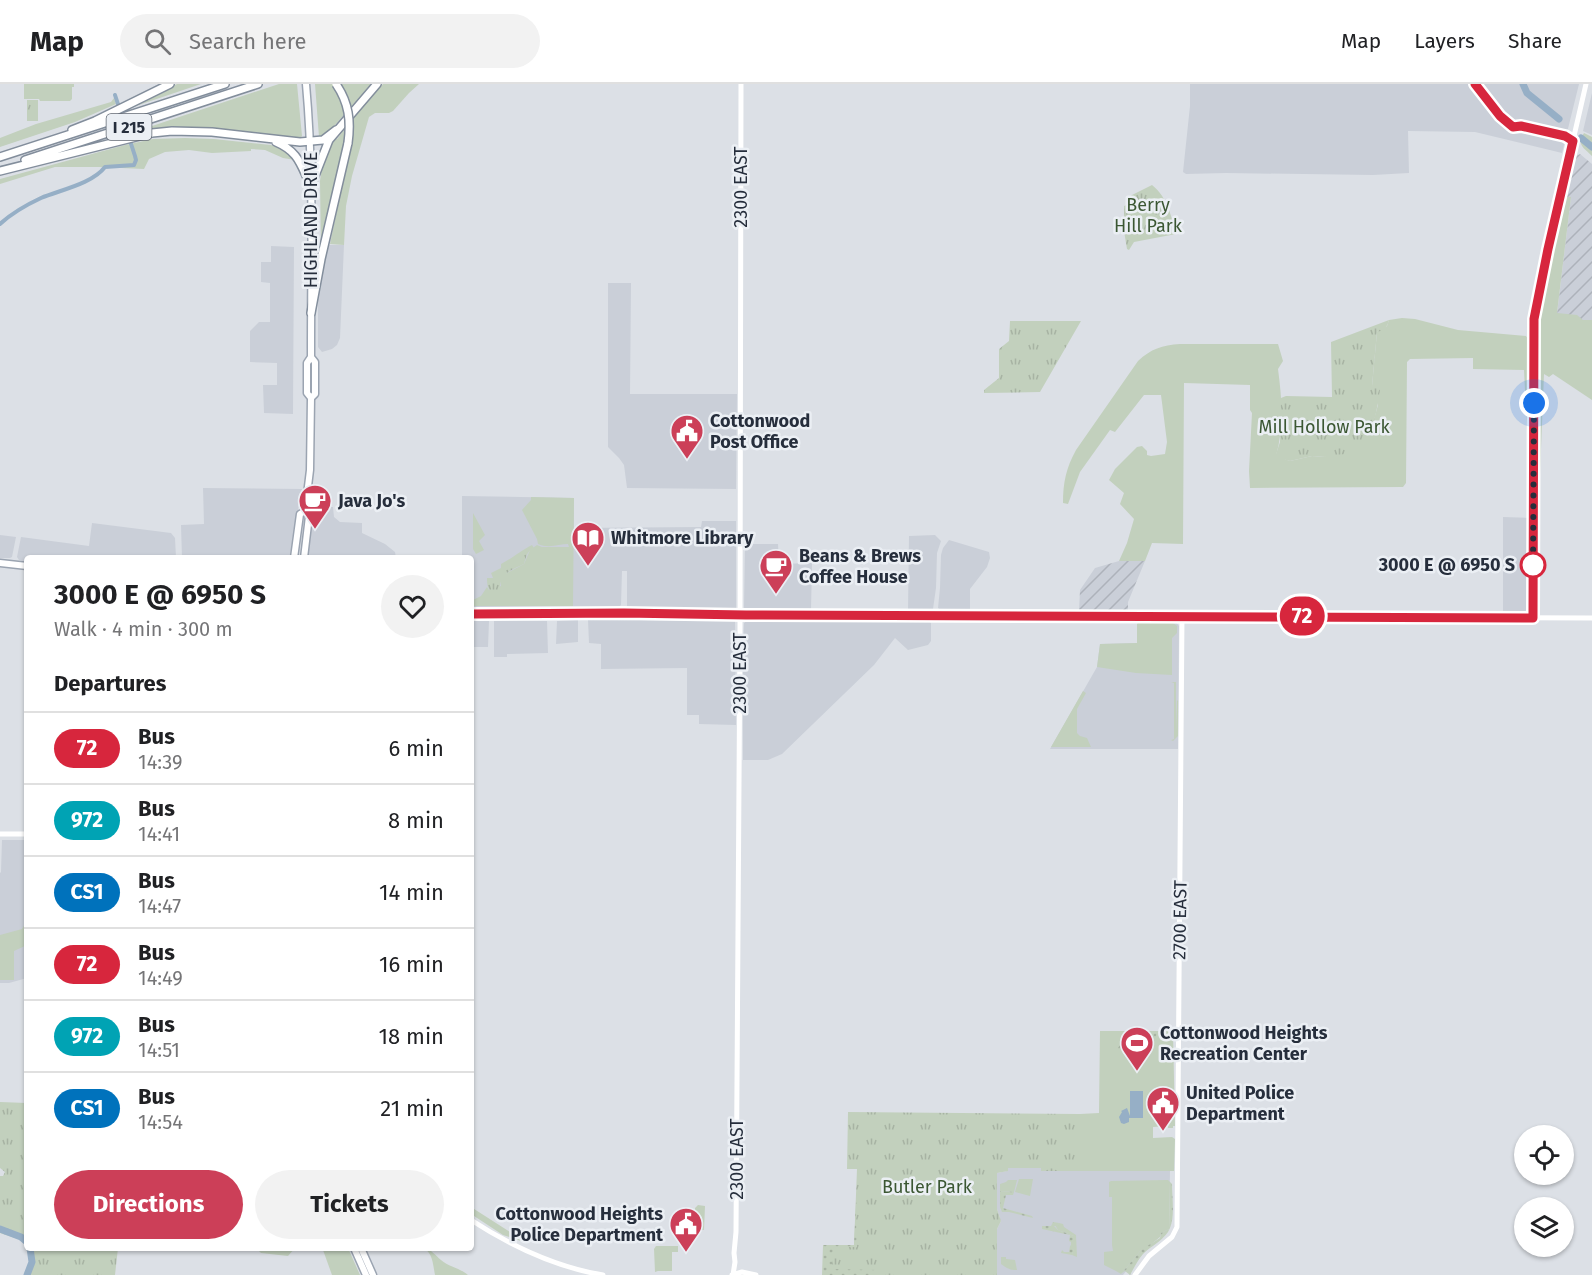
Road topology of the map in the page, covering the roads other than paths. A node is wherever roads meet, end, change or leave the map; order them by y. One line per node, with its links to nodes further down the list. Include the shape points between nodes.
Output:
1 (170, 84): 12 (highway, via 95,121)
2 (225, 84): 12 (highway, I 215)
3 (258, 84): 13 (highway, I 215)
4 (336, 84): 15 (highway, bridge, via 349,114 348,143)
5 (376, 84): 9 (highway)
6 (741, 84): 22 (street, 2300 EAST)
7 (1586, 84): 24 (street, via 1534,319)
8 (306, 86): 11 (main road, HIGHLAND DRIVE)
9 (336, 130): 11 (highway, via 323,140); 14 (highway)
10 (268, 138): 11 (highway); 13 (highway, via 212,132 152,133); 14 (highway, via 294,153)
11 (310, 141): 14 (main road, HIGHLAND DRIVE)
12 (0, 157)
13 (0, 170)
14 (310, 186): 15 (main road, HIGHLAND DRIVE)
15 (311, 313): 16 (main road, HIGHLAND DRIVE, via 315,394 311,398)
16 (305, 511): 17 (main road, HIGHLAND DRIVE, via 300,514); 18 (main road, HIGHLAND DRIVE, via 309,516)
17 (294, 555)
18 (304, 555)
19 (0, 563): 20 (main road)
20 (24, 566)
21 (474, 614): 22 (street)
22 (740, 615): 23 (street); 31 (street, 2300 EAST)
23 (1182, 616): 24 (street); 38 (street, 2700 EAST, via 1177,1228)
24 (1533, 618): 25 (street)
25 (1592, 618)
26 (0, 834): 27 (street)
27 (24, 834)
28 (474, 1222): 35 (street, via 539,1256)
29 (355, 1251): 33 (main road)
30 (362, 1251): 34 (main road)
31 (735, 1262): 32 (street); 36 (street, 2300 EAST)
32 (745, 1272): 36 (street); 37 (street)
33 (366, 1275)
34 (373, 1275)
35 (603, 1275)
36 (732, 1275)
37 (756, 1275)
38 (1135, 1275)

